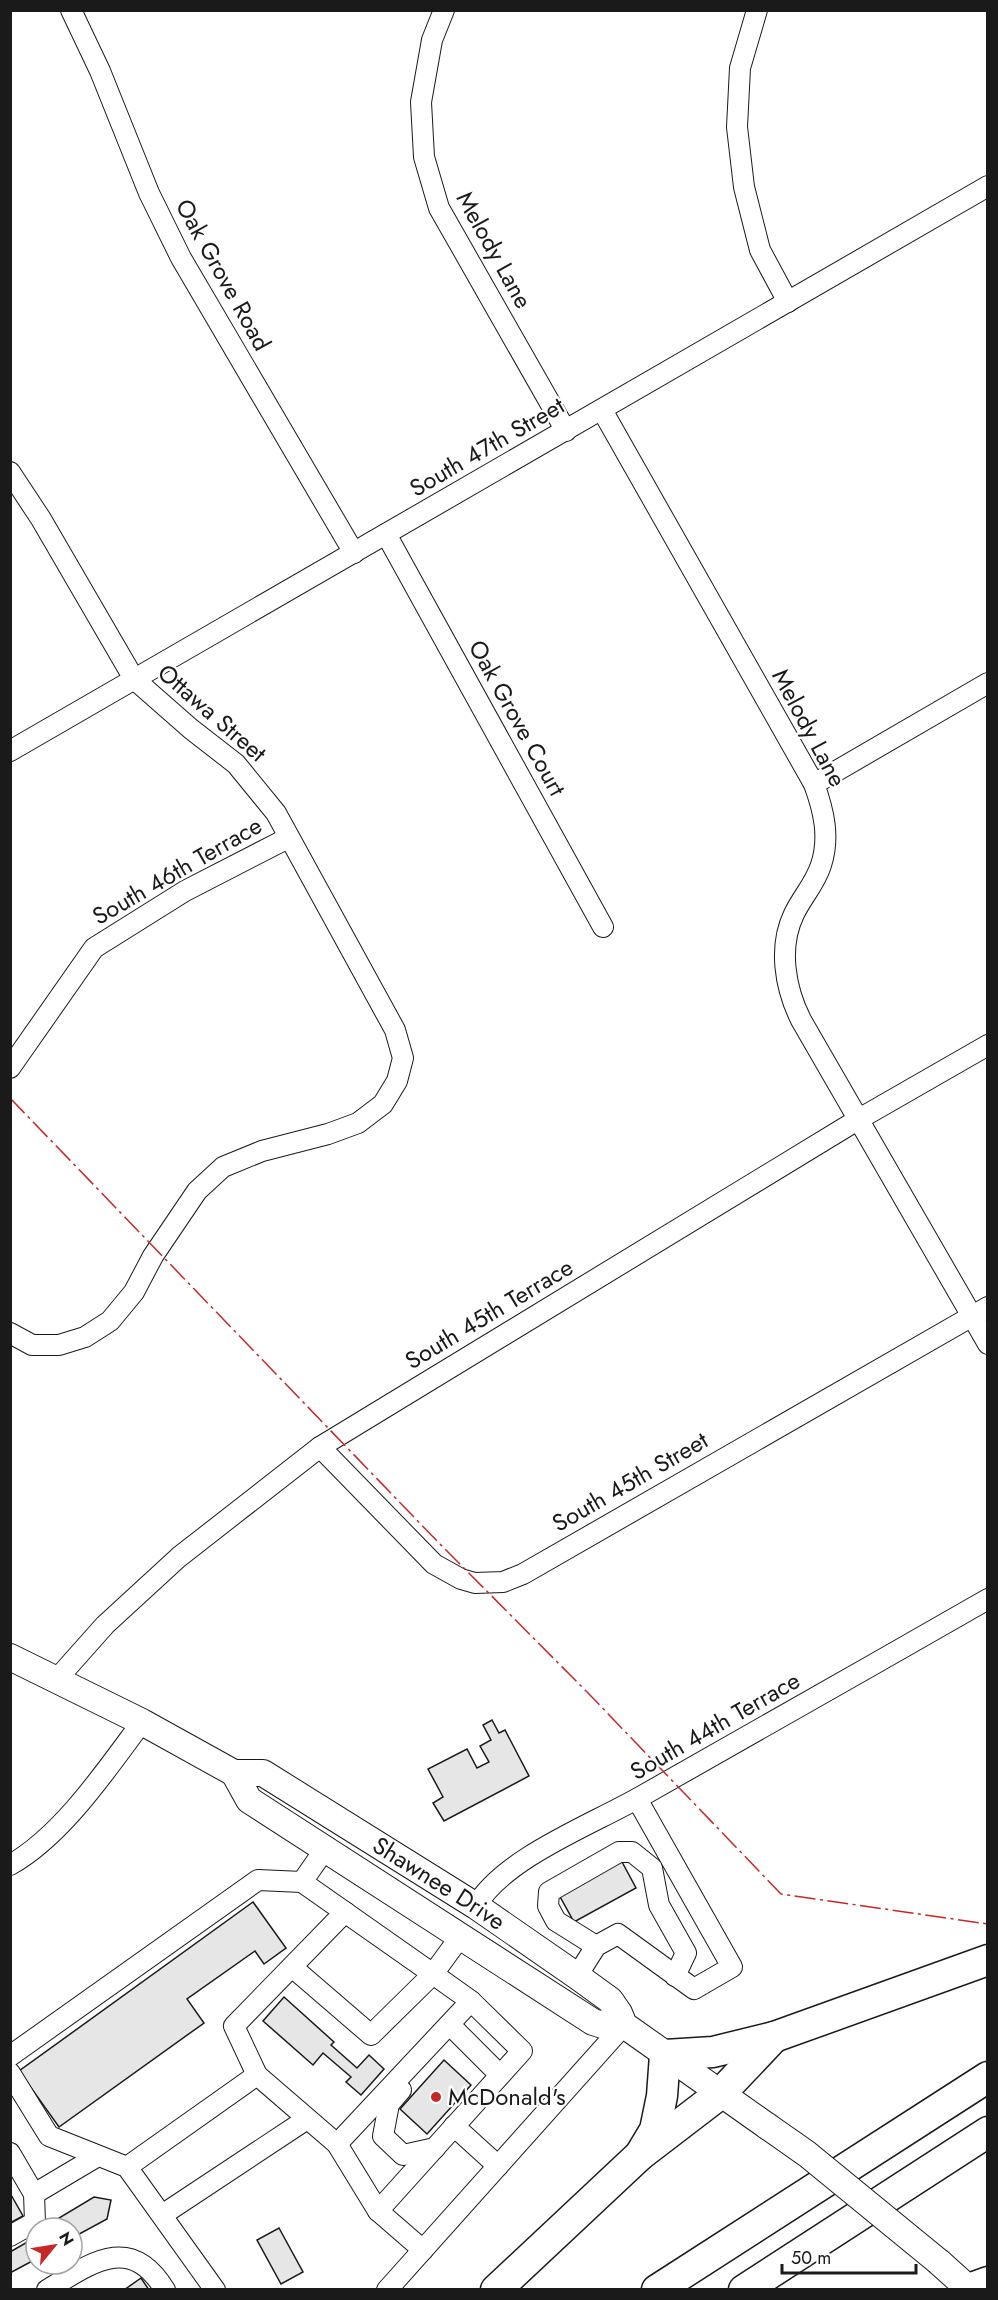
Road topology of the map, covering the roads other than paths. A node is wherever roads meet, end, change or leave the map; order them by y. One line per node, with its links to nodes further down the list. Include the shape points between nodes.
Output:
1 (71, 10): 10 (street, Oak Grove Road, via 181,258)
2 (444, 10): 7 (street, Melody Lane, via 432,40 421,102 424,157 439,208)
3 (757, 10): 5 (street, via 740,68 737,127 744,187 760,250)
4 (987, 186): 5 (street, South 47th Street)
5 (788, 302): 6 (street, South 47th Street)
6 (602, 410): 7 (street, South 47th Street); 14 (street, Melody Lane)
7 (566, 431): 9 (street, South 47th Street)
8 (10, 472): 11 (street, Ottawa Street)
9 (386, 534): 10 (street, South 47th Street); 16 (street, Oak Grove Court)
10 (354, 553): 11 (street, South 47th Street)
11 (134, 680): 13 (street, South 47th Street); 15 (street, Ottawa Street, via 236,764 276,813)
12 (987, 683): 14 (street)
13 (10, 751)
14 (814, 784): 19 (street, Melody Lane, via 826,833 824,854 812,887 794,914 785,960 793,1005)
15 (288, 838): 18 (street, South 46th Terrace, via 185,891 94,948); 21 (street, Ottawa Street, via 395,1030 403,1058 390,1094 358,1123 262,1151 223,1167 197,1191 134,1292 110,1321 85,1337 59,1345 32,1345)
16 (603, 927)
17 (987, 1045): 19 (street, South 45th Terrace)
18 (10, 1068)
19 (859, 1119): 20 (street); 23 (street, South 45th Terrace)
20 (980, 1312): 22 (street); 23 (street, South 45th Street, via 503,1582 475,1583 434,1564)
21 (10, 1333)
22 (987, 1344)
23 (320, 1447): 26 (street, South 45th Terrace, via 179,1557 105,1625)
24 (987, 1599): 29 (street, South 44th Terrace)
25 (10, 1657): 26 (main road, Shawnee Drive)
26 (57, 1679): 27 (main road, Shawnee Drive)
27 (142, 1722): 28 (main road, Shawnee Drive); 32 (street, via 65,1818 32,1851)
28 (234, 1773): 30 (main road, Shawnee Drive, via 263,1773); 31 (main road, Shawnee Drive, via 249,1800)
29 (637, 1799): 34 (street, South 44th Terrace, via 510,1868 484,1891); 42 (street, via 732,1967 694,1989)
30 (342, 1822): 31 (main road); 34 (main road, Shawnee Drive)
31 (325, 1849): 33 (street); 36 (main road, Shawnee Drive)
32 (10, 1865)
33 (302, 1882): 35 (street); 48 (street, via 258,1880)
34 (476, 1906): 36 (main road); 41 (main road, Shawnee Drive)
35 (345, 1912): 39 (street); 40 (street)
36 (460, 1936): 40 (street); 44 (main road, Shawnee Drive, via 593,2022 609,2027)
37 (596, 1946): 41 (street); 42 (street, via 618,1934); 42 (street, via 556,1921 548,1906 549,1892 619,1852 632,1852 652,1868 659,1905 686,1953)
38 (987, 1960): 46 (highway)
39 (292, 1966): 40 (street, via 371,2035); 50 (street, via 234,2026)
40 (433, 1974): 43 (street)
41 (577, 1976): 44 (main road, Shawnee Drive, via 610,2000)
42 (675, 1977)
43 (471, 2001): 45 (street); 51 (street, via 522,2051)
44 (624, 2025): 47 (main road, Shawnee Drive); 62 (street)
45 (453, 2027): 51 (street); 57 (street); 58 (street, via 388,2104 383,2136 403,2155)
46 (774, 2037): 47 (highway, via 713,2052); 53 (highway)
47 (665, 2055): 53 (main road, Shawnee Drive); 60 (highway, via 655,2130)
48 (10, 2056)
49 (10, 2073): 61 (street, via 49,2136)
50 (257, 2075): 54 (street); 63 (street)
51 (500, 2075): 55 (street)
52 (987, 2077): 75 (highway)
53 (721, 2093): 60 (highway); 69 (main road, Shawnee Drive, bridge, via 825,2169)
54 (307, 2119): 57 (street); 66 (street)
55 (454, 2127): 58 (street); 62 (street)
56 (987, 2132): 76 (highway)
57 (337, 2145): 65 (street)
58 (435, 2148): 65 (street)
59 (10, 2153): 64 (street)
60 (640, 2155): 74 (highway)
61 (98, 2156): 63 (street); 64 (street)
62 (498, 2166): 68 (street)
63 (127, 2167): 66 (street)
64 (34, 2194): 67 (street, via 35,2222)
65 (378, 2211): 68 (street)
66 (162, 2215): 72 (street)
67 (10, 2236)
68 (423, 2250): 73 (street)
69 (973, 2287)
70 (47, 2289): 71 (street, via 90,2264 122,2256 154,2272)
71 (165, 2289)
72 (215, 2289)
73 (387, 2289)
74 (496, 2289)
75 (657, 2289)
76 (744, 2289)

